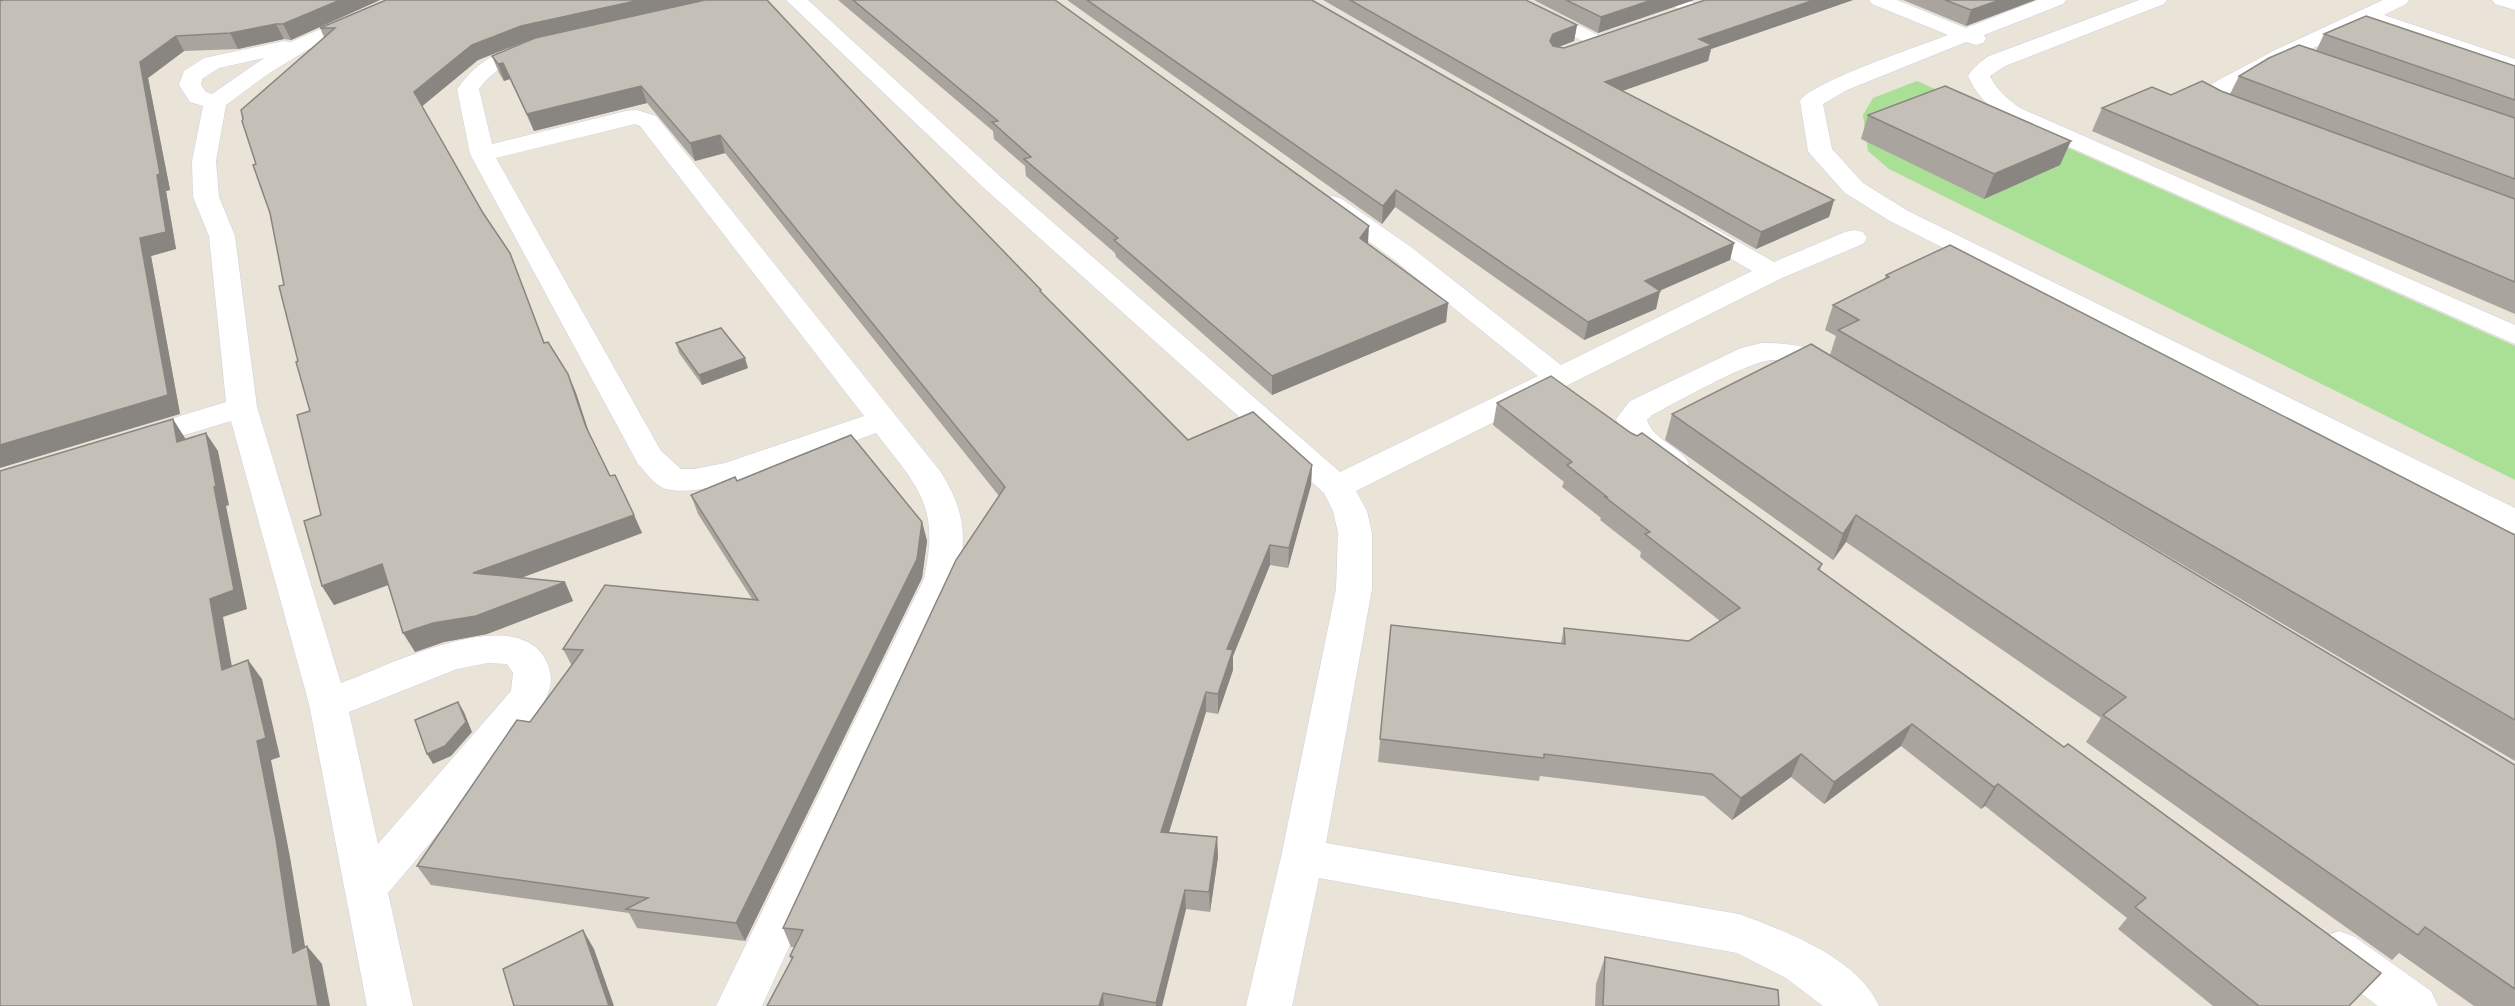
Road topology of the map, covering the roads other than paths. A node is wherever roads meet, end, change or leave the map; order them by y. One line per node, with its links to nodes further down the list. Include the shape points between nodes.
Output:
1 (404, 0): 31 (street, via 268,64 215,102 204,161 206,197 222,236)
2 (796, 0): 35 (street, via 994,184)
3 (1514, 0): 16 (street)
4 (1879, 0): 14 (street)
5 (2056, 0): 14 (street)
6 (2157, 0): 18 (street)
7 (2399, 0): 12 (street)
8 (2502, 0): 9 (street)
9 (2515, 4)
10 (1704, 6): 11 (street)
11 (1676, 8)
12 (2366, 16): 19 (street); 20 (street)
13 (1652, 24): 16 (street)
14 (1965, 35): 18 (street); 36 (street, via 1839,85 1811,101 1820,151 1854,189 1909,221)
15 (562, 41): 23 (street, via 507,57 487,67 472,82 468,89)
16 (1597, 42): 17 (street)
17 (1570, 52)
18 (2014, 54): 28 (street, via 1986,67 1979,76 1993,99 2012,113)
19 (2283, 56): 21 (street); 22 (street, via 2204,97)
20 (2515, 66)
21 (2316, 67)
22 (2257, 120)
23 (482, 153): 32 (street, via 626,118 648,121); 32 (street, via 649,457 672,479 694,480 731,472)
24 (1316, 192): 29 (street, via 1402,253)
25 (1671, 213): 27 (street)
26 (1854, 238): 27 (street)
27 (1772, 273): 29 (street)
28 (2515, 335)
29 (1558, 377): 35 (street)
30 (1862, 389): 34 (street, via 1796,354 1763,351 1641,408 1631,419 1636,435)
31 (242, 407): 33 (street); 37 (street)
32 (881, 421): 42 (street, via 929,479 946,514 949,542 941,579)
33 (110, 447)
34 (1702, 485)
35 (1337, 487): 38 (street, via 1350,511 1355,533 1354,589)
36 (2515, 522)
37 (328, 705): 39 (street); 39 (street, via 459,654 484,649 510,649 527,659 534,676 530,696)
38 (1302, 857): 43 (street); 44 (street, via 1739,934 1782,950 1828,980)
39 (365, 889): 41 (street)
40 (2309, 928): 45 (street)
41 (390, 1006)
42 (739, 1006)
43 (1269, 1006)
44 (1856, 1006)
45 (2415, 1006)

